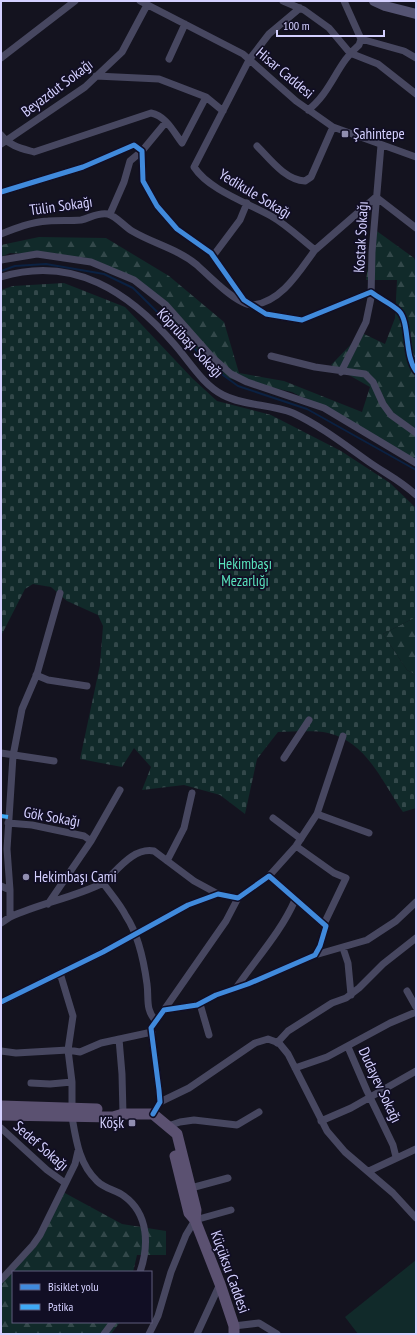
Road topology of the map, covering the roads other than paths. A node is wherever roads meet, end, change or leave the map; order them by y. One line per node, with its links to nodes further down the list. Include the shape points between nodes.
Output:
1 (75, 1): 11 (street)
2 (283, 1): 6 (street)
3 (344, 1): 9 (street)
4 (374, 1): 7 (main road)
5 (143, 3): 8 (street, Hisar Caddesi); 15 (street, Beyazdut Sokağı, via 122,52)
6 (300, 8): 10 (street, via 329,28); 14 (street, Yedikule Sokağı, via 269,34)
7 (416, 14)
8 (185, 24): 13 (street); 14 (street, Hisar Caddesi, via 243,54)
9 (361, 39): 10 (street, via 359,46); 12 (street, via 404,51)
10 (350, 53): 16 (street, via 378,64); 18 (street, via 322,97)
11 (1, 58)
12 (416, 58)
13 (168, 59)
14 (249, 60): 18 (street, Hisar Caddesi); 19 (street, Yedikule Sokağı)
15 (96, 76): 17 (street, via 159,79); 23 (street, Beyazdut Sokağı, via 85,87)
16 (416, 94)
17 (206, 97): 19 (street); 20 (street, via 182,143)
18 (308, 110): 21 (street, Hisar Caddesi)
19 (223, 111): 30 (street, Yedikule Sokağı, via 194,167 199,174 219,188)
20 (166, 122): 23 (street, via 158,114 151,113 34,152); 26 (street)
21 (333, 128): 24 (street, Hisar Caddesi); 25 (street, via 311,177 305,181 296,181 289,176)
22 (1, 135): 23 (street)
23 (4, 143)
24 (381, 145): 27 (street, Hisar Caddesi); 29 (street, Kostak Sokağı)
25 (257, 146)
26 (142, 151): 28 (street, via 134,144 83,167); 31 (street, via 130,162); 35 (street, via 143,181 157,206 177,229)
27 (416, 157)
28 (1, 192)
29 (376, 197): 32 (street); 34 (street); 38 (street, Kostak Sokağı)
30 (247, 203): 34 (street, Yedikule Sokağı, via 273,217); 35 (street, via 240,220)
31 (110, 214): 33 (street, Tülin Sokağı, via 82,220 46,221 20,226); 39 (street, Tülin Sokağı, via 132,232 174,250 238,299)
32 (416, 228)
33 (1, 234)
34 (315, 250): 39 (street, via 282,292 266,302)
35 (213, 256): 39 (street, via 244,300)
36 (1, 260): 44 (street, Köprübaşı Sokağı, via 37,254 91,262 134,280 166,305 230,374 324,408)
37 (1, 277): 45 (street, Köprübaşı Sokağı, via 35,272 68,272 94,280 120,293 147,315 209,384 223,395 292,413 343,442 370,463 392,475)
38 (371, 292): 39 (street, via 302,320 266,314); 41 (street, via 400,312 404,319 409,354); 42 (street, Kostak Sokağı, via 366,322)
39 (252, 305)
40 (271, 356): 42 (street)
41 (416, 370)
42 (341, 372): 43 (street, via 365,374 373,382 391,415)
43 (416, 433)
44 (416, 463)
45 (416, 495)
46 (60, 594): 47 (street)
47 (36, 675): 48 (street, via 48,680); 52 (street, via 22,709)
48 (87, 686)
49 (309, 720): 53 (street)
50 (343, 736): 57 (street)
51 (1, 753): 52 (street)
52 (13, 756): 54 (street); 59 (street)
53 (284, 758)
54 (54, 761)
55 (120, 790): 61 (street)
56 (192, 793): 63 (street, via 184,828)
57 (317, 814): 60 (street); 62 (street)
58 (273, 818): 62 (street)
59 (6, 819): 61 (street, Gök Sokağı, via 84,836); 67 (street)
60 (369, 833)
61 (91, 841): 72 (street)
62 (298, 842): 64 (street); 75 (street, via 334,872 346,878)
63 (167, 861): 65 (street, via 154,851 143,851 129,858); 68 (street, via 194,882)
64 (270, 876): 69 (street); 70 (street)
65 (102, 883): 72 (street, via 84,893); 76 (street, via 128,917)
66 (1, 886): 67 (street)
67 (10, 890): 73 (street)
68 (218, 894): 69 (street); 76 (street, via 188,905)
69 (238, 898): 87 (street, via 226,921)
70 (295, 900): 75 (street); 81 (street, via 273,939)
71 (416, 902): 78 (street, via 396,921 367,940)
72 (48, 904): 73 (street)
73 (10, 917): 74 (street)
74 (1, 923)
75 (324, 924): 79 (street, via 326,926)
76 (134, 934): 80 (street); 89 (street, via 147,984 148,1008)
77 (416, 938): 83 (street, via 383,964)
78 (343, 948): 79 (street); 83 (street, via 348,963)
79 (315, 955): 81 (street)
80 (60, 973): 84 (street); 95 (street, via 72,1016)
81 (236, 988): 85 (street)
82 (407, 991): 86 (street)
83 (351, 995): 93 (street, via 294,1027)
84 (1, 1002)
85 (200, 1004): 87 (street); 91 (street)
86 (416, 1007)
87 (164, 1010): 89 (street)
88 (416, 1012): 94 (street, via 390,1023)
89 (156, 1021): 90 (street, via 151,1028)
90 (152, 1032): 92 (street); 102 (street)
91 (209, 1035)
92 (119, 1038): 95 (street, via 101,1042 80,1052); 106 (street)
93 (277, 1043): 97 (street, via 288,1054); 102 (street, via 268,1039 255,1043 189,1088)
94 (348, 1047): 97 (street); 101 (street, Dudayev Sokağı)
95 (68, 1050): 96 (street, via 16,1053); 99 (street)
96 (1, 1051)
97 (296, 1068): 109 (street)
98 (416, 1071): 101 (street)
99 (72, 1082): 100 (street); 105 (street)
100 (31, 1083)
101 (370, 1098): 109 (street); 114 (street, Dudayev Sokağı, via 393,1145)
102 (160, 1102): 107 (street)
103 (1, 1106): 105 (main road)
104 (260, 1112): 110 (street, via 237,1125 194,1120)
105 (72, 1113): 106 (main road, via 113,1117); 108 (main road); 113 (street)
106 (122, 1114): 107 (main road)
107 (153, 1114): 110 (main road)
108 (1, 1115)
109 (321, 1121): 115 (street, via 345,1152)
110 (168, 1126): 118 (main road, Küçüksu Caddesi, via 177,1134); 121 (main road, Küçüksu Caddesi, via 189,1213)
111 (1, 1129): 117 (street, Sedef Sokağı)
112 (416, 1149): 114 (street)
113 (78, 1151): 117 (street, Sedef Sokağı, via 75,1164); 122 (street, via 96,1181 123,1195 137,1211 146,1234 146,1256)
114 (396, 1157): 115 (street)
115 (369, 1171): 120 (street)
116 (228, 1178): 118 (street)
117 (65, 1183): 123 (street, Sedef Sokağı, via 33,1245)
118 (191, 1188): 121 (main road, Küçüksu Caddesi)
119 (231, 1210): 121 (street)
120 (416, 1218)
121 (196, 1220): 124 (main road, Küçüksu Caddesi); 128 (street, via 179,1249 158,1316)
122 (140, 1271)
123 (1, 1280)
124 (220, 1284): 126 (main road, Küçüksu Caddesi); 129 (street)
125 (112, 1323): 127 (street)
126 (234, 1330): 130 (street, via 259,1323)
127 (104, 1334)
128 (149, 1334)
129 (197, 1334)
130 (277, 1334)

